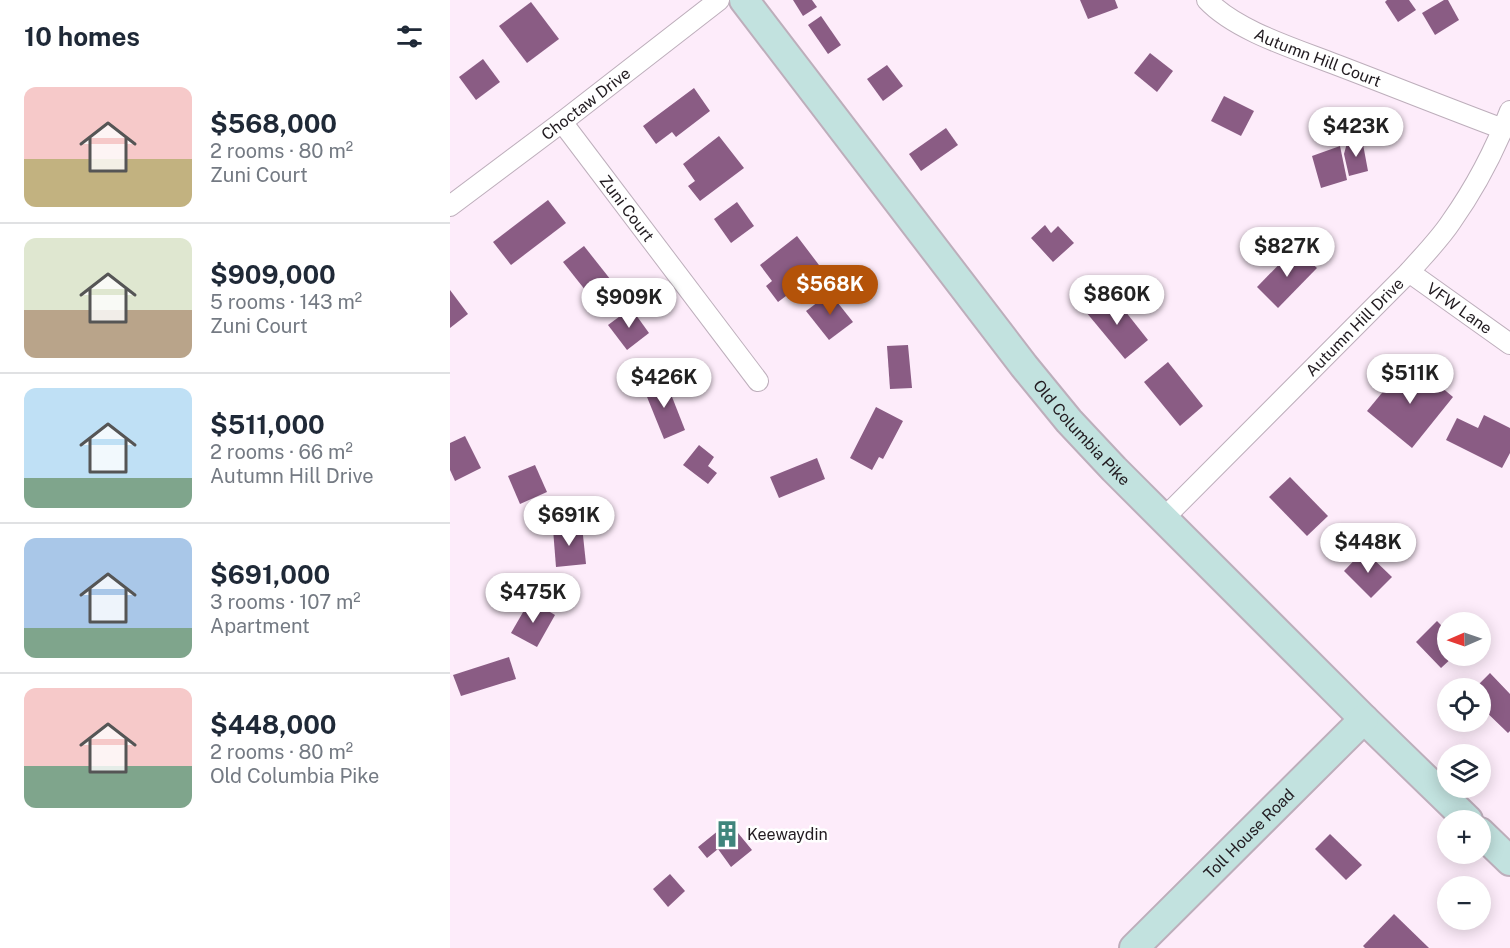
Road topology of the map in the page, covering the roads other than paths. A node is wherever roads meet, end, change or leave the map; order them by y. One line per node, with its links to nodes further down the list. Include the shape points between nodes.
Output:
1 (719, 0): 5 (street, Choctaw Drive)
2 (744, 0): 10 (street, Old Columbia Pike, via 1032,375 1077,429)
3 (1207, 0): 4 (street, Autumn Hill Court, via 1215,9 1276,41)
4 (1506, 120): 7 (street, Autumn Hill Drive, via 1475,185 1450,224)
5 (562, 122): 6 (street, Choctaw Drive); 9 (street, Zuni Court)
6 (450, 206)
7 (1409, 272): 8 (street, VFW Lane); 10 (street, Autumn Hill Drive)
8 (1510, 344)
9 (758, 381)
10 (1164, 518): 11 (street, Old Columbia Pike)
11 (1364, 719): 12 (street, Old Columbia Pike); 15 (street, Toll House Road)
12 (1458, 810)
13 (1491, 843): 14 (street)
14 (1510, 861)
15 (1134, 948)

